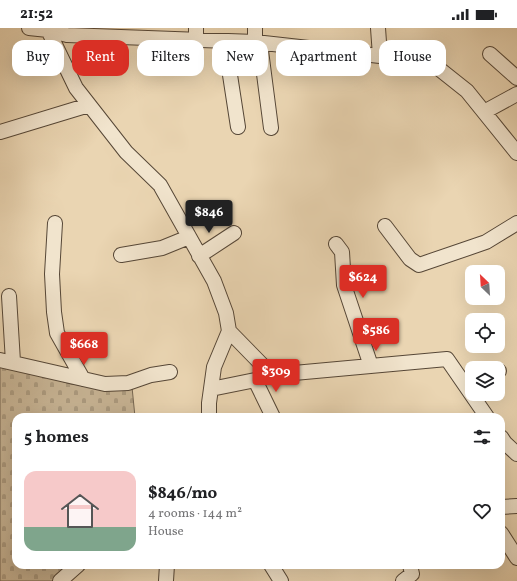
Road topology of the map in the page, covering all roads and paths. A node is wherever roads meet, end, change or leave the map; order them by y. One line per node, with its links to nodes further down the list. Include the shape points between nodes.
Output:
1 (29, 28): 4 (street)
2 (255, 28): 8 (street)
3 (378, 28): 9 (street)
4 (48, 30): 5 (street); 18 (street, via 76,88)
5 (67, 31): 6 (street)
6 (196, 34): 7 (street)
7 (220, 40)
8 (257, 40)
9 (379, 42)
10 (268, 43): 12 (street)
11 (490, 54): 16 (street)
12 (379, 56)
13 (446, 75): 19 (street, via 467,91)
14 (230, 76): 20 (street)
15 (263, 76): 21 (street)
16 (517, 78)
17 (517, 94): 19 (street)
18 (89, 105): 22 (street); 28 (street, via 126,152 160,185)
19 (484, 112): 23 (street)
20 (238, 127)
21 (271, 128)
22 (0, 132)
23 (517, 153)
24 (55, 223): 38 (street, via 52,274 57,333)
25 (517, 223): 26 (street, via 486,242 419,265 410,259)
26 (385, 226)
27 (234, 233): 31 (street)
28 (189, 237): 30 (street, via 162,248); 31 (street)
29 (336, 244): 35 (street, via 342,252 344,285)
30 (121, 255)
31 (199, 256): 33 (street, via 214,281 226,313)
32 (8, 296): 34 (street)
33 (229, 331): 37 (street); 41 (street, via 214,368)
34 (6, 361): 38 (street)
35 (371, 366): 37 (street); 40 (street, via 447,359)
36 (170, 372): 38 (street, via 128,383 105,384)
37 (272, 375): 39 (street)
38 (83, 379)
39 (255, 380): 41 (street); 44 (street)
40 (465, 383)
41 (211, 389): 43 (street)
42 (477, 401): 45 (street)
43 (208, 413)
44 (271, 413)
45 (485, 413)
46 (505, 443): 47 (street)
47 (517, 454)
48 (517, 506): 49 (street)
49 (505, 507)
50 (505, 539): 51 (street)
51 (517, 558)
52 (74, 569): 56 (street)
53 (167, 569): 57 (street)
54 (274, 569): 58 (street)
55 (411, 569): 59 (street, via 412,574)
56 (60, 581)
57 (166, 581)
58 (281, 581)
59 (403, 581)

